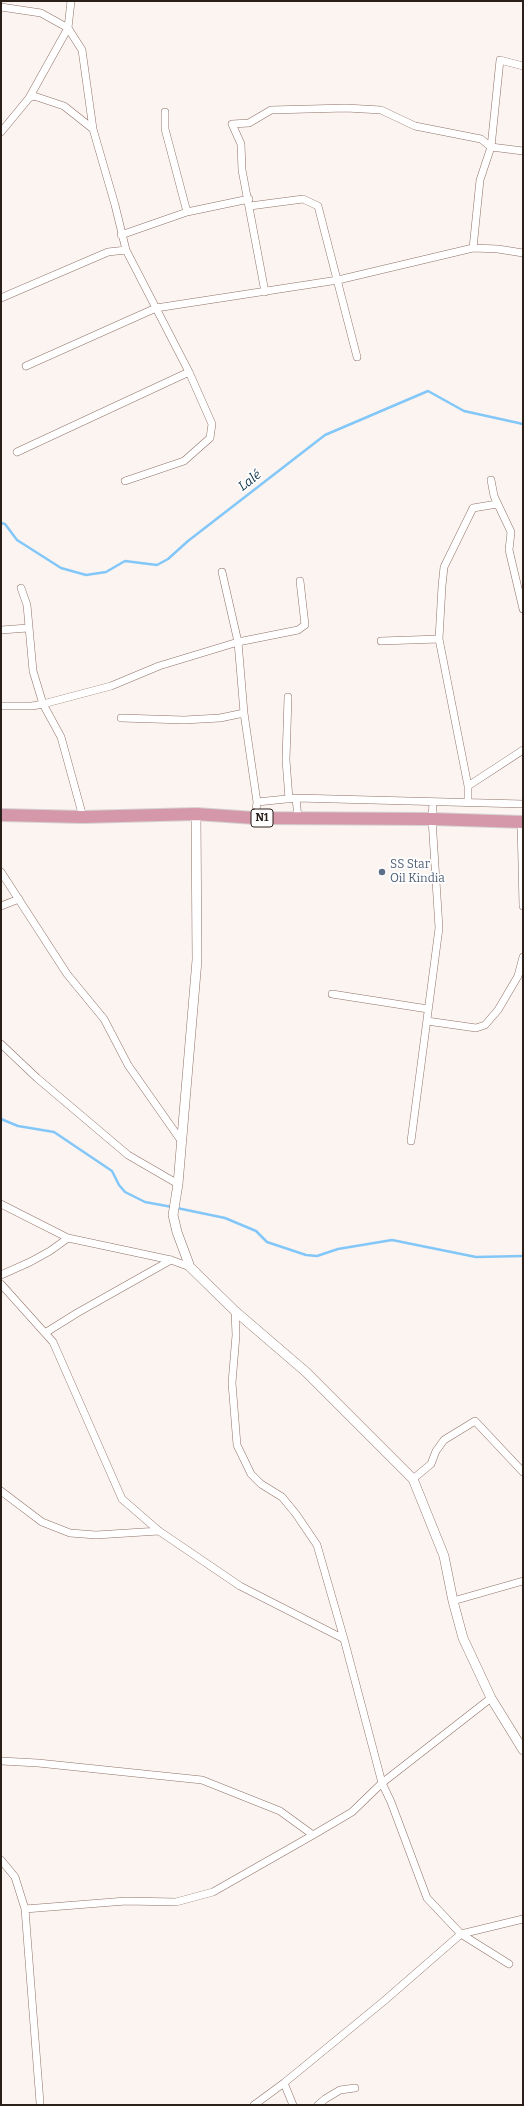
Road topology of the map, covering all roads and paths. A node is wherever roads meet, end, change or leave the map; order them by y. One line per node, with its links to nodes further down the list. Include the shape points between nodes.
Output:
1 (71, 1): 3 (street)
2 (1, 7): 3 (street, via 41,13)
3 (68, 28): 5 (street); 7 (street, via 82,50)
4 (523, 66): 9 (street, via 500,60)
5 (29, 98): 7 (street, via 34,96 64,106); 8 (street)
6 (165, 112): 12 (street, via 165,129)
7 (93, 129): 13 (street)
8 (1, 132)
9 (491, 147): 10 (street); 11 (street, via 481,139 415,126 381,110 271,110 249,123 232,124 241,144 242,170); 14 (street, via 480,180)
10 (523, 152)
11 (249, 202): 12 (street); 17 (street, via 303,199 318,206); 18 (street)
12 (187, 212): 13 (street)
13 (121, 235): 15 (street)
14 (473, 248): 16 (street); 17 (street)
15 (126, 250): 19 (street, via 108,252); 20 (street)
16 (523, 253)
17 (338, 280): 18 (street); 21 (street)
18 (265, 292): 20 (street)
19 (1, 298)
20 (156, 308): 22 (street); 23 (street)
21 (357, 357)
22 (26, 366)
23 (188, 372): 24 (street); 26 (street, via 212,424 210,438 184,461)
24 (17, 452)
25 (491, 480): 27 (street)
26 (125, 481)
27 (497, 504): 30 (street, via 511,532 509,550); 36 (street, via 473,508 444,567)
28 (222, 572): 37 (street)
29 (523, 573): 30 (street)
30 (515, 575): 33 (street)
31 (300, 581): 37 (street, via 305,625 298,630)
32 (21, 588): 34 (street, via 27,605)
33 (523, 609)
34 (28, 628): 35 (street); 40 (street, via 33,671)
35 (1, 630)
36 (439, 639): 38 (street); 45 (street)
37 (238, 642): 40 (street, via 159,666 111,686); 42 (street)
38 (381, 642)
39 (288, 697): 46 (street, via 286,760)
40 (43, 704): 41 (street); 53 (street, via 61,737)
41 (1, 706)
42 (244, 713): 43 (street, via 220,718 184,720); 47 (street)
43 (121, 718)
44 (523, 750): 45 (street)
45 (468, 786): 49 (street)
46 (292, 799): 47 (street); 48 (street); 55 (street)
47 (257, 802): 54 (street)
48 (434, 802): 49 (street); 56 (street)
49 (468, 803): 50 (street)
50 (523, 804)
51 (196, 814): 53 (highway, N1); 54 (highway, N1); 68 (street, via 198,960)
52 (1, 815): 53 (highway, N1)
53 (83, 817)
54 (255, 818): 55 (highway, N1)
55 (298, 818): 56 (highway, N1)
56 (432, 819): 57 (highway, N1); 64 (street, via 439,928)
57 (522, 822): 61 (street)
58 (1, 872): 59 (street)
59 (19, 900): 60 (street); 68 (street, via 67,974 104,1019 128,1065)
60 (1, 906)
61 (523, 906)
62 (523, 957): 65 (street, via 518,976 498,1010 485,1025 476,1028)
63 (332, 994): 64 (street)
64 (428, 1009): 65 (street)
65 (427, 1021): 67 (street)
66 (1, 1044): 69 (street, via 128,1155)
67 (411, 1141)
68 (182, 1142): 69 (street)
69 (178, 1184): 73 (street, via 173,1215)
70 (1, 1204): 71 (street)
71 (68, 1238): 72 (street); 74 (street, via 37,1259)
72 (171, 1260): 73 (street); 77 (street)
73 (190, 1267): 76 (street)
74 (1, 1275)
75 (1, 1284): 77 (street)
76 (235, 1311): 79 (street, via 306,1372); 84 (street, via 232,1383 237,1445 251,1474 261,1484 282,1497 317,1545)
77 (45, 1334): 81 (street, via 53,1342 122,1499)
78 (523, 1472): 79 (street, via 475,1421 444,1440 431,1464)
79 (413, 1479): 83 (street, via 444,1556)
80 (1, 1491): 81 (street, via 42,1522 70,1533 96,1535)
81 (160, 1531): 84 (street, via 240,1586)
82 (523, 1581): 83 (street)
83 (453, 1602): 85 (street, via 463,1638)
84 (344, 1639): 88 (street)
85 (491, 1698): 86 (street); 88 (street)
86 (523, 1750)
87 (1, 1761): 89 (street, via 202,1780 280,1811)
88 (382, 1783): 89 (street, via 352,1812); 93 (street, via 427,1898)
89 (313, 1835): 91 (street, via 213,1892 176,1902 126,1901)
90 (1, 1860): 91 (street, via 15,1877)
91 (25, 1909): 97 (street)
92 (523, 1920): 93 (street)
93 (461, 1934): 94 (street); 95 (street)
94 (509, 1964)
95 (284, 2083): 98 (street); 99 (street)
96 (355, 2088): 100 (street, via 340,2090)
97 (40, 2103)
98 (254, 2105)
99 (293, 2105)
100 (318, 2105)

